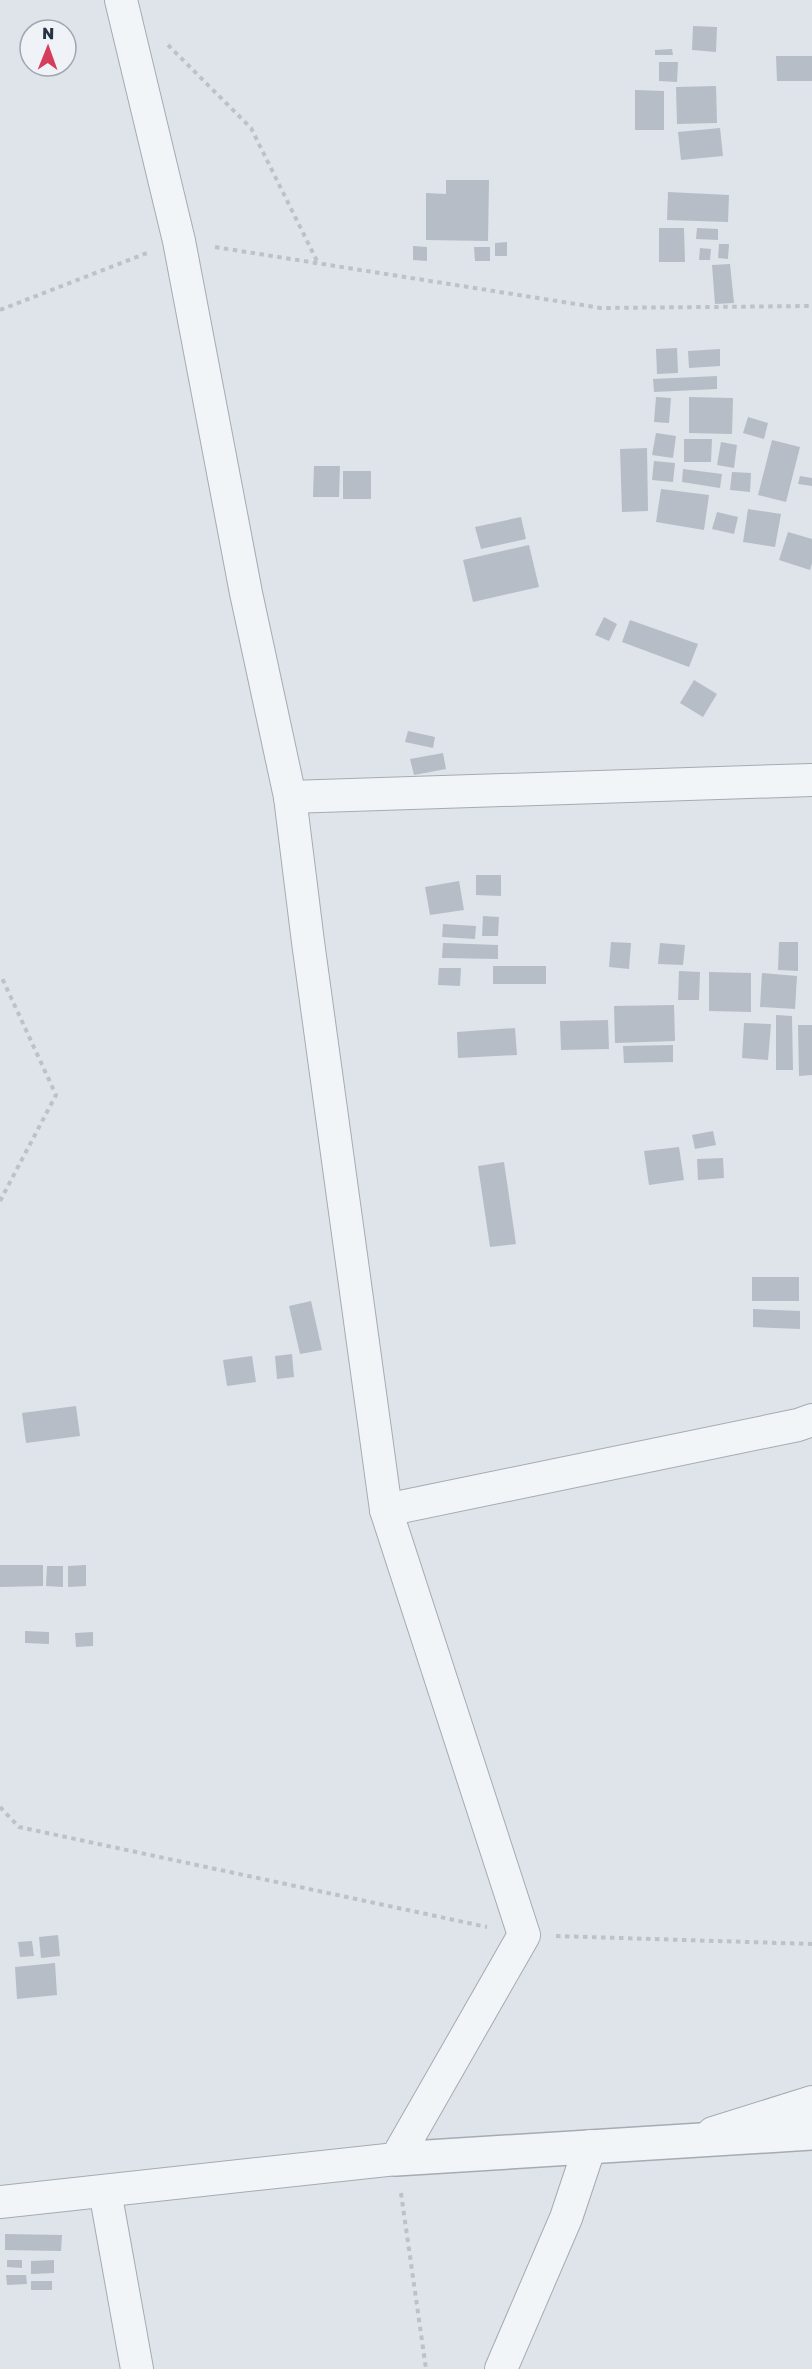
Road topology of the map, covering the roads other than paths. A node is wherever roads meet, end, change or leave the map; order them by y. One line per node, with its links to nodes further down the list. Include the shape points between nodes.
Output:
1 (123, 10): 3 (street, via 179,241 246,593)
2 (812, 780): 3 (street)
3 (290, 797): 5 (street)
4 (812, 1420): 5 (street)
5 (386, 1510): 10 (street, via 524,1935)
6 (812, 2102): 8 (street)
7 (812, 2133): 8 (street)
8 (694, 2139): 9 (street)
9 (590, 2146): 10 (street); 14 (street, via 566,2218)
10 (396, 2160): 11 (street)
11 (105, 2191): 12 (street); 13 (street)
12 (0, 2202)
13 (137, 2369)
14 (501, 2369)

